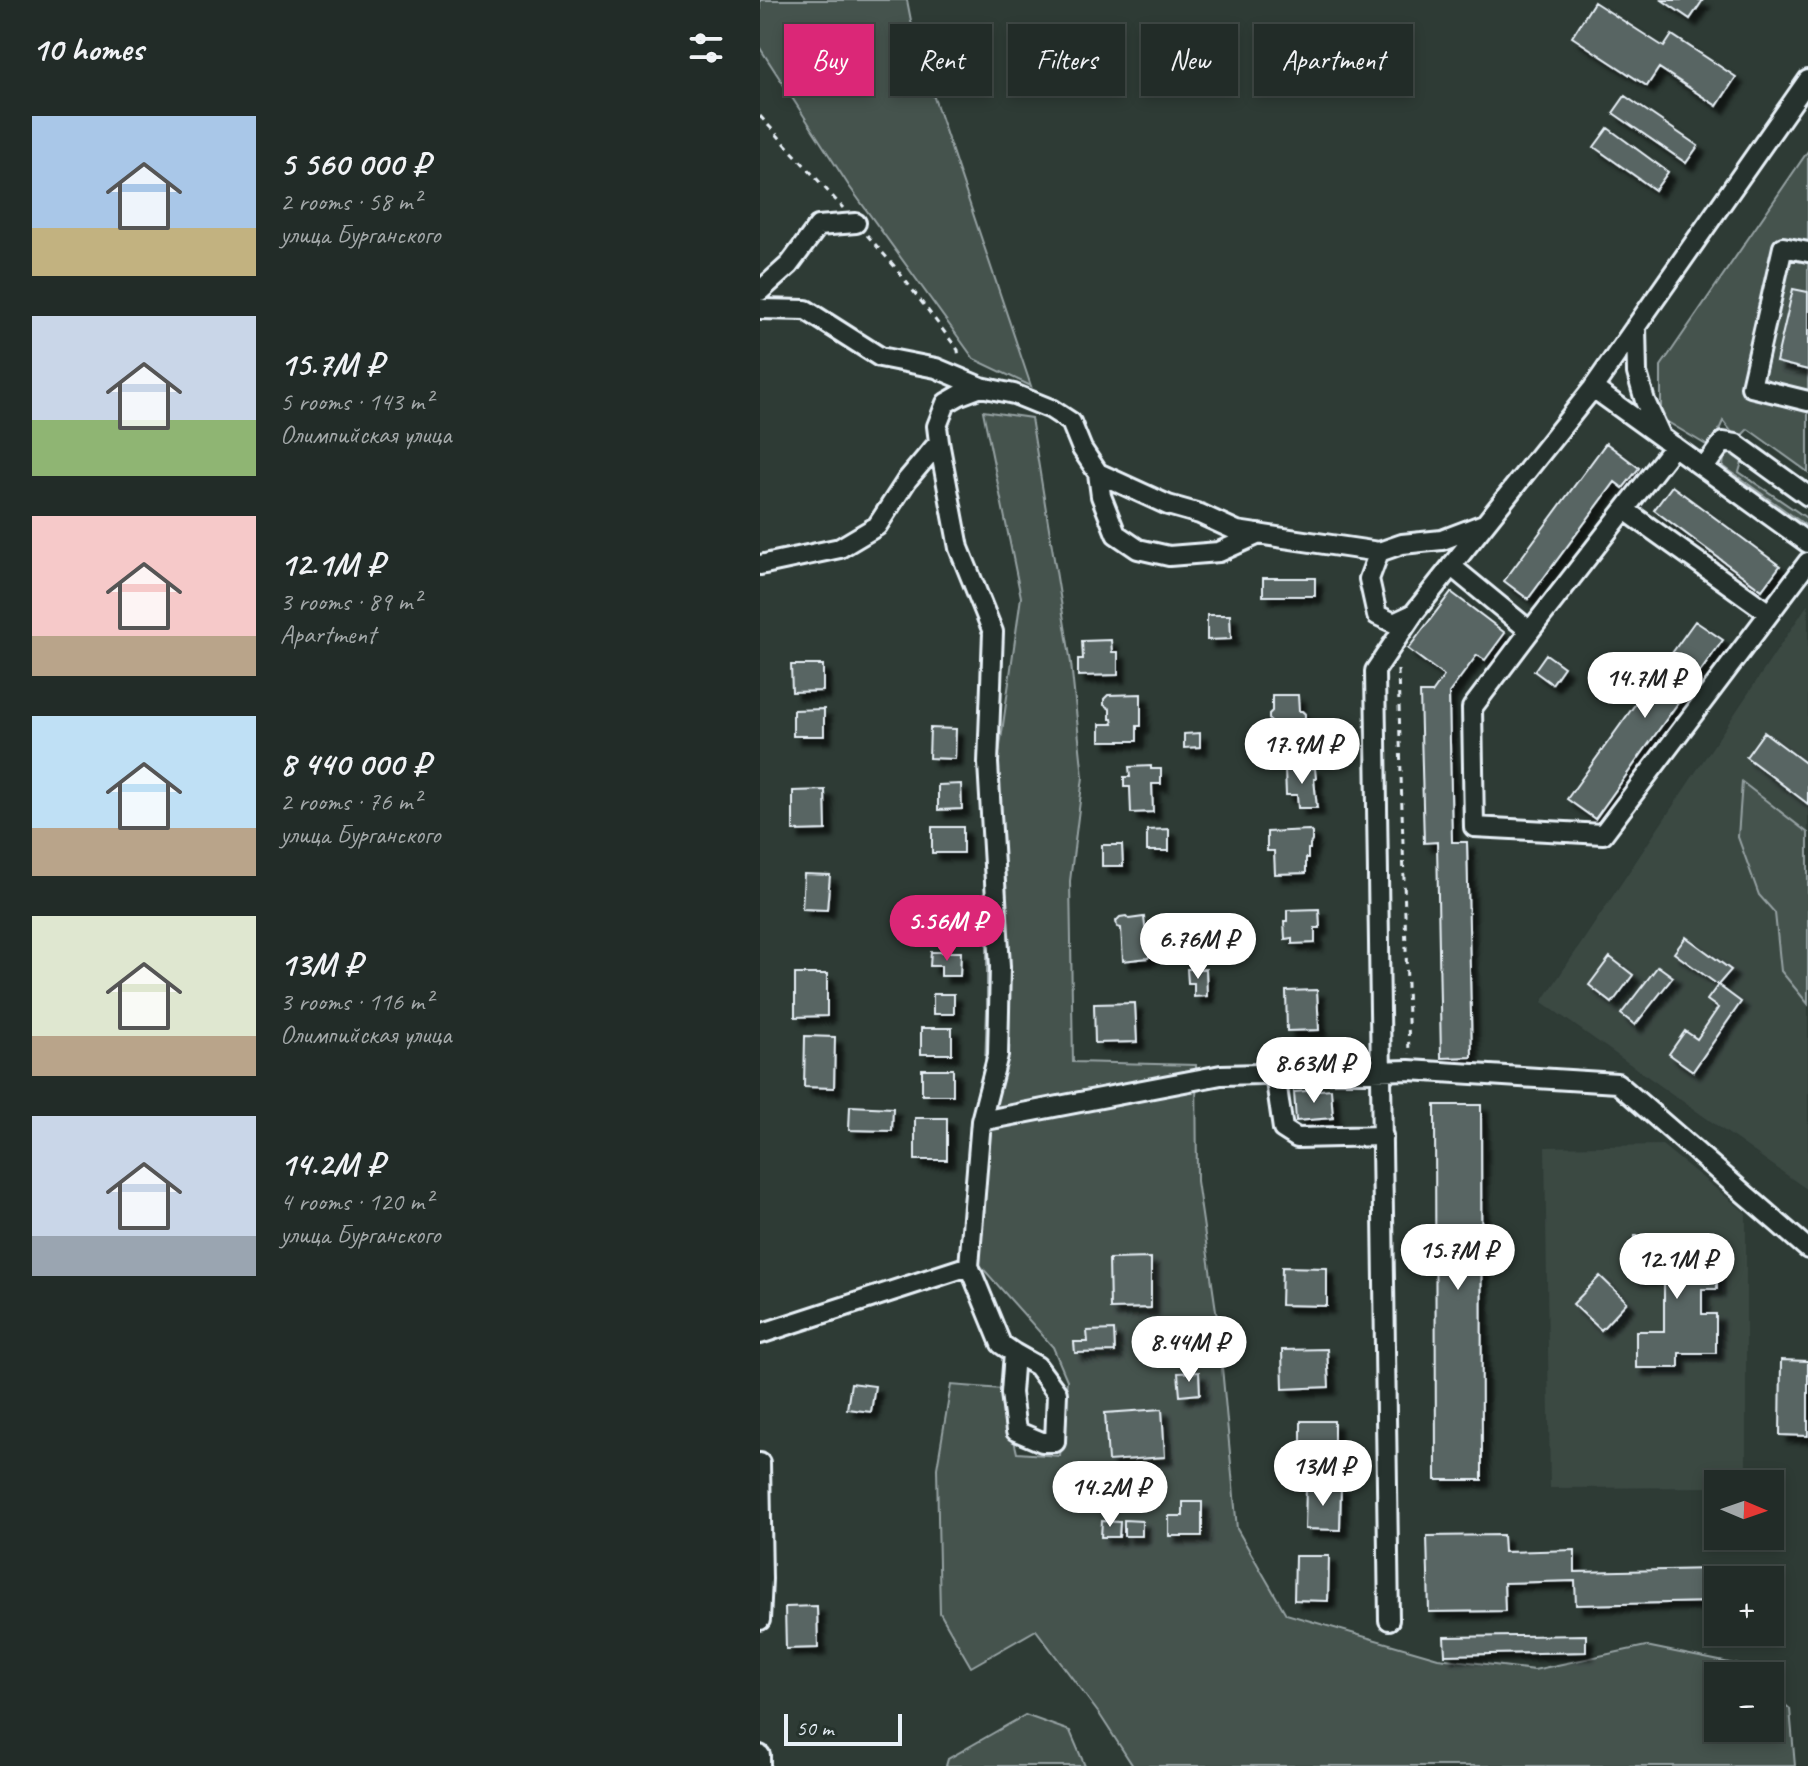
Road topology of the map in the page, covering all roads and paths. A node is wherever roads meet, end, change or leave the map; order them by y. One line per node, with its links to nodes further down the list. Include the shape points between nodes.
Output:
1 (1808, 80): 7 (street)
2 (760, 116): 3 (path)
3 (856, 223): 5 (street, via 818,226 789,265); 8 (path, via 958,350)
4 (1808, 252): 11 (street, via 1783,247 1751,387)
5 (760, 291)
6 (760, 309): 8 (street, via 806,310 880,357)
7 (1636, 326): 10 (street); 13 (street, via 1637,373)
8 (962, 379): 9 (street)
9 (981, 387): 12 (street, via 946,403 937,426); 15 (street, via 1014,394 1071,422)
10 (1593, 388): 13 (street); 18 (street)
11 (1808, 401)
12 (939, 442): 23 (street, via 877,526 840,548); 32 (street, via 959,548 993,632 988,763 999,1026 998,1055)
13 (1667, 442): 14 (street); 17 (street)
14 (1704, 468): 16 (street, via 1723,442 1736,444); 20 (street)
15 (1098, 473): 19 (street, via 1168,505); 19 (street, via 1116,534 1138,549 1169,556 1219,552)
16 (1808, 496)
17 (1625, 510): 26 (street); 27 (street)
18 (1484, 524): 21 (street, via 1442,540); 24 (street)
19 (1259, 534): 21 (street)
20 (1808, 543)
21 (1379, 552): 25 (street, via 1369,579 1377,615 1394,623)
22 (1808, 562): 26 (street)
23 (760, 565)
24 (1451, 566): 25 (street); 27 (street)
25 (1414, 613): 30 (street, via 1375,671)
26 (1769, 613): 27 (street, via 1603,834 1474,827 1472,708)
27 (1530, 631)
28 (1398, 669): 29 (path)
29 (1409, 1070): 30 (street); 34 (street, via 1617,1083)
30 (1382, 1071): 31 (street); 33 (street)
31 (1275, 1074): 32 (street, via 1221,1075); 33 (street, via 1283,1129 1297,1138)
32 (981, 1121): 35 (street)
33 (1383, 1136): 40 (street)
34 (1808, 1249)
35 (969, 1266): 36 (street); 37 (street, via 1001,1344)
36 (760, 1334)
37 (1014, 1353): 37 (street, via 1011,1393 1016,1431 1055,1442 1057,1393 1037,1366)
38 (760, 1463): 39 (street)
39 (760, 1620)
40 (1389, 1620)
41 (760, 1755): 42 (street)
42 (760, 1766)

